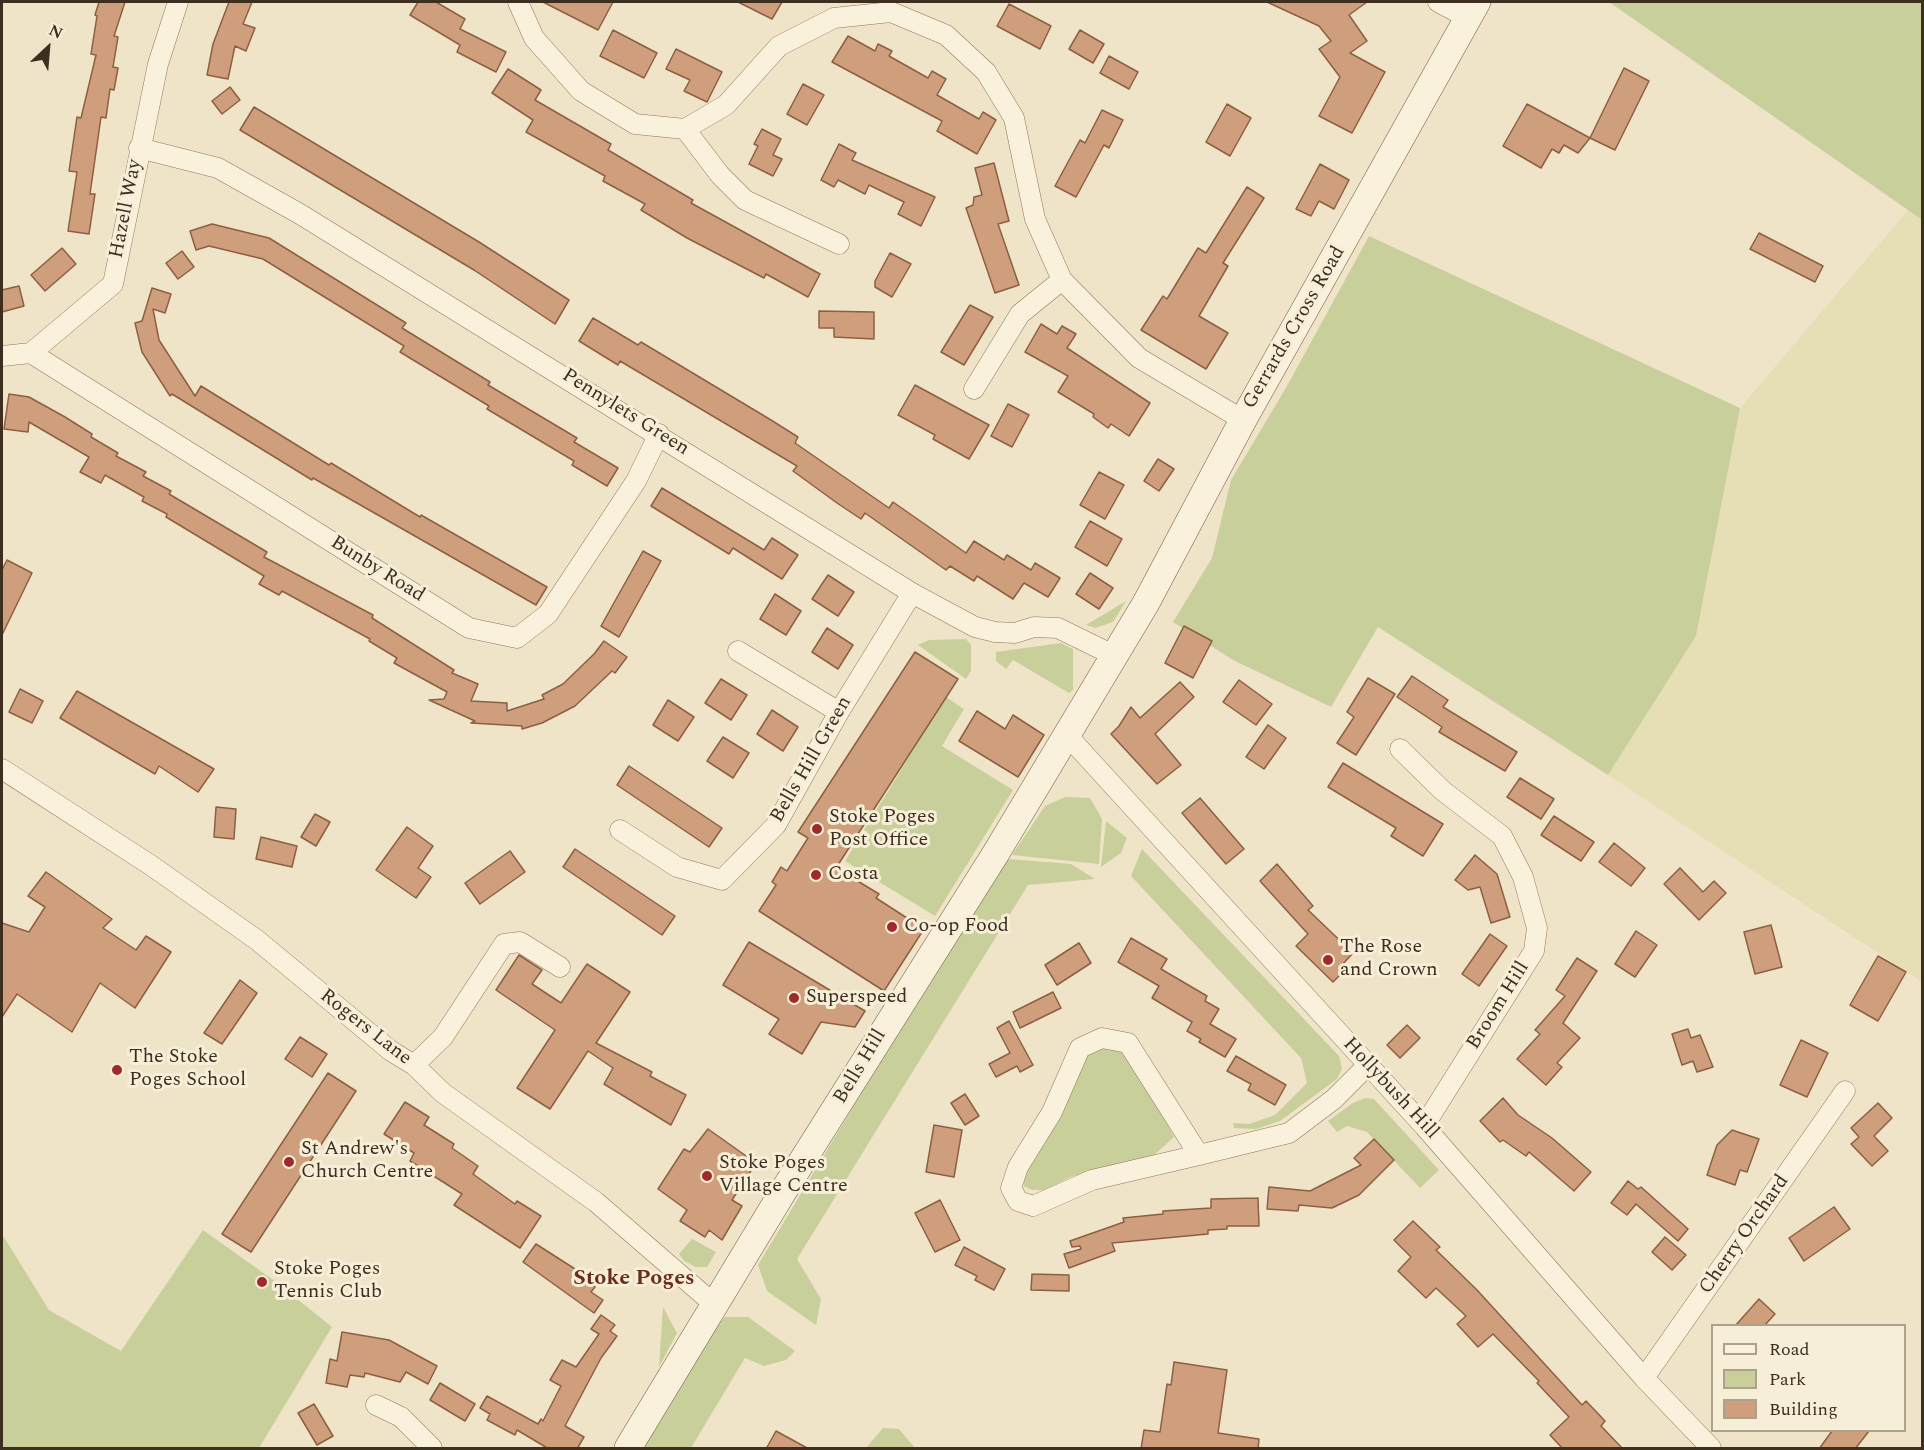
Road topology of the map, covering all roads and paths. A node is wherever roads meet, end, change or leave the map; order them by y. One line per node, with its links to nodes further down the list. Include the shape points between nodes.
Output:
1 (178, 2): 6 (street, Hazell Way, via 158,64)
2 (518, 2): 5 (street, via 534,38 581,91 635,124)
3 (1438, 2): 4 (street)
4 (1473, 10): 12 (main road, Gerrards Cross Road)
5 (685, 129): 7 (street, via 720,175 746,200); 8 (street, via 726,105 779,46 834,18 891,12 946,35 986,72 1014,118 1035,219)
6 (139, 148): 9 (street, Hazell Way, via 113,284); 13 (street, Pennylets Green, via 218,168)
7 (839, 244)
8 (1062, 280): 11 (street, via 1020,314); 12 (street, via 1139,358)
9 (32, 353): 10 (street); 13 (street, Bunby Road, via 469,628 517,638 548,614 636,481)
10 (2, 356)
11 (974, 389)
12 (1243, 420): 16 (main road, Gerrards Cross Road, via 1146,603)
13 (659, 434): 14 (street, Pennylets Green)
14 (912, 593): 16 (street, Pennylets Green, via 975,627 1005,633 1034,627 1058,628); 17 (street, Bells Hill Green)
15 (738, 651): 17 (street)
16 (1113, 655): 18 (main road, Bells Hill)
17 (839, 712): 21 (street, Bells Hill Green, via 776,825 722,880 677,867)
18 (1066, 734): 24 (street, Hollybush Hill); 28 (main road, Bells Hill)
19 (1400, 749): 26 (street, Broom Hill, via 1443,791 1502,836 1523,877 1537,928 1534,951)
20 (2, 769): 23 (street, Rogers Lane, via 257,940 391,1051)
21 (620, 830)
22 (560, 967): 23 (street, via 520,942 504,944 443,1037)
23 (414, 1065): 28 (street, Rogers Lane, via 442,1093 596,1202)
24 (1368, 1065): 26 (street, Hollybush Hill); 27 (street, via 1334,1099 1289,1133)
25 (1845, 1091): 29 (street, Cherry Orchard)
26 (1424, 1126): 29 (street, Hollybush Hill)
27 (1198, 1155): 27 (street, via 1092,1180 1033,1206 1018,1202 1011,1188 1018,1167 1052,1112 1080,1048 1102,1038 1128,1043)
28 (715, 1305): 32 (main road, Bells Hill)
29 (1644, 1378): 33 (street, Hollybush Hill)
30 (376, 1405): 31 (street, via 401,1417)
31 (432, 1449)
32 (628, 1449)
33 (1711, 1449)

